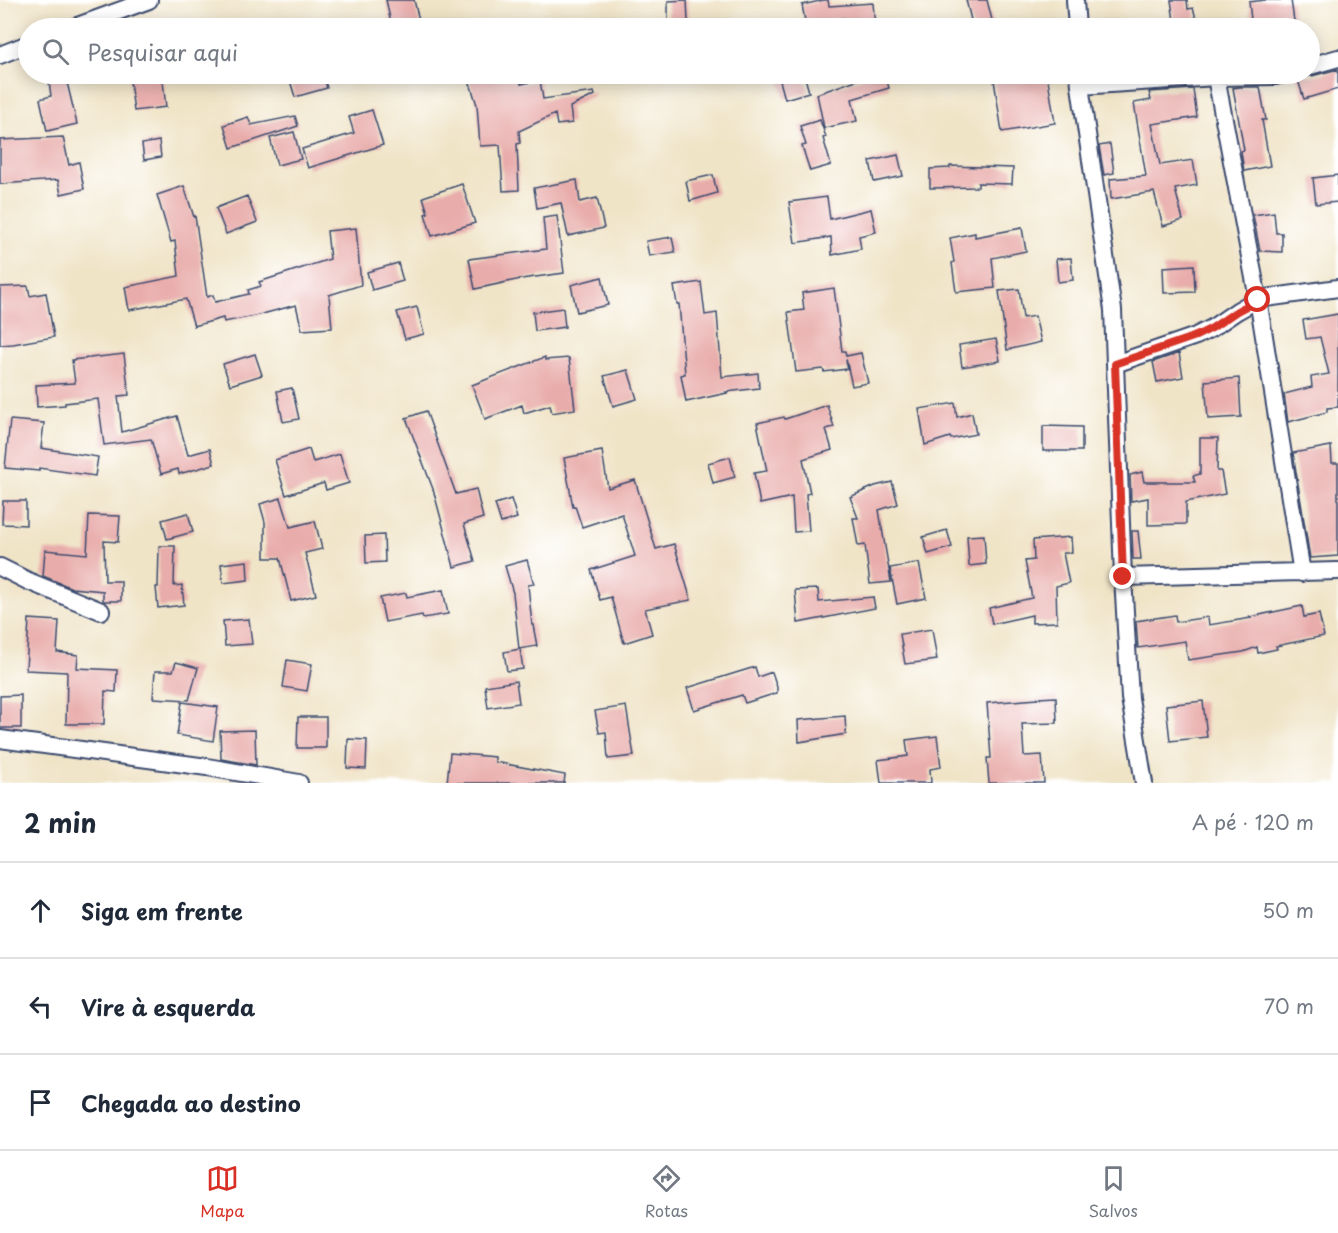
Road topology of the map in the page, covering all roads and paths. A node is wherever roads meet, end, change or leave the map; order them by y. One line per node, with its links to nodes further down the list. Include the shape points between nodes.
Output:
1 (149, 0): 3 (street)
2 (1075, 0): 4 (street)
3 (100, 18)
4 (1076, 18)
5 (18, 48): 6 (street)
6 (0, 55)
7 (1338, 58): 8 (street)
8 (1320, 63)
9 (1080, 84): 13 (street, via 1113,310)
10 (1217, 84): 12 (street)
11 (1338, 288): 12 (street)
12 (1258, 300): 13 (street, via 1196,336); 16 (street)
13 (1115, 364): 17 (street)
14 (0, 567): 18 (street)
15 (1338, 571): 16 (street)
16 (1302, 573): 17 (street)
17 (1123, 577): 21 (street, via 1130,698)
18 (100, 611)
19 (0, 739): 20 (street)
20 (299, 783)
21 (1144, 783)

